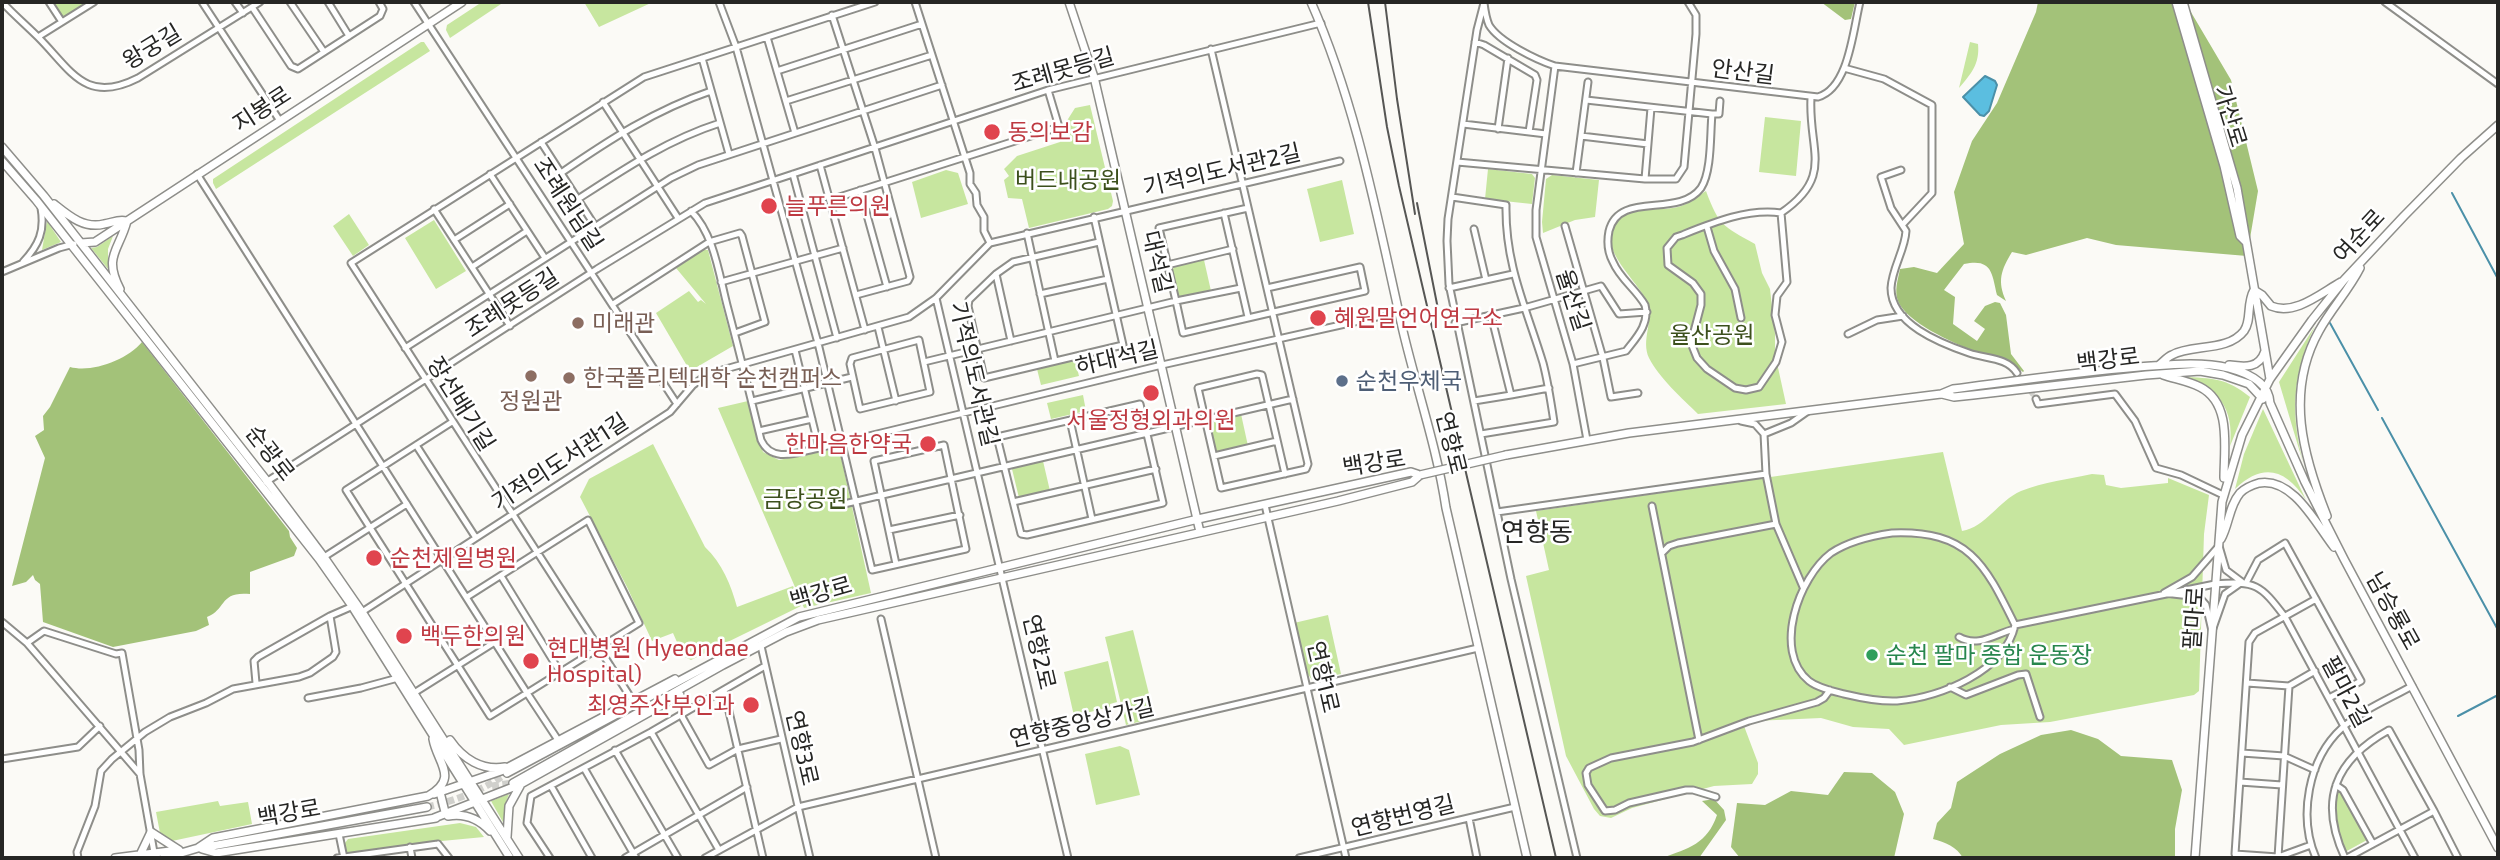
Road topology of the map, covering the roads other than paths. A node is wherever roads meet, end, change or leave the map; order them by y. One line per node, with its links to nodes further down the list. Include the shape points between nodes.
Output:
1 (2, 2): 32 (street, 왕궁길)
2 (49, 2): 26 (street)
3 (94, 2): 26 (street)
4 (202, 2): 30 (street)
5 (235, 2): 24 (street)
6 (260, 2): 23 (street, 왕궁길)
7 (290, 2): 38 (street)
8 (328, 2): 31 (street)
9 (379, 2): 31 (street, via 382,14)
10 (414, 2): 28 (street, 조례원님길)
11 (462, 2): 28 (main road, 지봉로)
12 (719, 2): 35 (street)
13 (875, 2): 25 (street, 장선배기길)
14 (915, 2): 29 (street)
15 (1069, 2): 45 (main road, 대석길)
16 (1311, 2): 27 (main road, 연향로)
17 (1484, 2): 34 (street); 42 (street, via 1495,33)
18 (1688, 2): 48 (street, via 1696,15)
19 (1860, 2): 43 (street)
20 (2176, 2): 123 (main road, 가산로)
21 (2183, 2): 123 (main road, 가산로, via 2237,188)
22 (2385, 2): 49 (street)
23 (252, 7): 24 (street, 왕궁길); 38 (street, via 293,68)
24 (243, 13): 30 (street, 왕궁길)
25 (832, 15): 33 (street, 장선배기길); 36 (street)
26 (62, 22): 32 (street)
27 (1321, 23): 37 (street, 조례못등길); 165 (main road, 연향로, via 1345,90)
28 (429, 24): 62 (main road, 지봉로); 80 (street, 조례원님길)
29 (922, 24): 36 (street); 39 (street)
30 (219, 28): 32 (street, 왕궁길, via 138,78 104,89 75,76); 62 (street)
31 (349, 36): 38 (street)
32 (38, 37)
33 (767, 37): 35 (street, 장선배기길); 44 (street)
34 (1475, 42): 41 (street); 65 (street)
35 (736, 47): 40 (street, 장선배기길); 74 (street)
36 (843, 50): 44 (street); 46 (street)
37 (1211, 50): 45 (street, 조례못등길); 96 (street)
38 (324, 52)
39 (932, 55): 46 (street); 50 (street)
40 (702, 58): 52 (street); 57 (street, 장선배기길, via 644,77)
41 (1508, 58): 67 (street); 69 (street, via 1532,71 1537,80)
42 (1555, 66): 48 (street, 안산길); 71 (street, 율산길)
43 (1844, 68): 53 (street, via 1829,93); 114 (street, via 1884,79 1932,105 1932,193)
44 (777, 71): 55 (street)
45 (1094, 77): 51 (street, 조례못등길); 107 (main road, 대석길)
46 (853, 80): 55 (street); 59 (street)
47 (1588, 82): 54 (street)
48 (1691, 83): 53 (street, 안산길); 60 (street)
49 (2498, 84)
50 (942, 85): 59 (street); 63 (street)
51 (1048, 90): 63 (street, 조례못등길); 79 (street, via 1059,127)
52 (711, 91): 64 (street); 68 (street, via 665,108)
53 (1811, 98): 110 (street, via 1815,171 1805,194)
54 (1586, 100): 58 (street); 72 (street)
55 (786, 101): 70 (street)
56 (1720, 101): 61 (street, via 1718,114)
57 (603, 102): 68 (street); 73 (street, 장선배기길)
58 (1651, 108): 60 (street); 75 (street)
59 (863, 111): 70 (street); 77 (street)
60 (1689, 112): 61 (street); 93 (street, via 1680,176)
61 (1712, 114): 166 (street, via 1707,172 1700,189 1678,204 1626,211 1611,226 1612,261)
62 (280, 121): 90 (main road, 지봉로)
63 (953, 122): 77 (street, 조례못등길); 79 (street)
64 (720, 123): 78 (street); 81 (street, via 671,141)
65 (1463, 124): 67 (street); 84 (street)
66 (2498, 125): 134 (main road, 여순로)
67 (1498, 129): 69 (street)
68 (622, 132): 81 (street); 88 (street)
69 (1529, 132): 71 (street)
70 (795, 133): 74 (street)
71 (1546, 134): 86 (street, 율산길)
72 (1581, 136): 75 (street); 89 (street)
73 (541, 142): 80 (street, 장선배기길); 88 (street)
74 (762, 144): 78 (street); 94 (street)
75 (1648, 144): 93 (street)
76 (2, 147): 99 (main road, 순광로)
77 (875, 148): 85 (street, 조례못등길); 95 (street)
78 (729, 155): 97 (street)
79 (964, 156): 95 (street); 127 (street)
80 (516, 157): 91 (street, 장선배기길); 122 (street, 조례원님길)
81 (640, 159): 97 (street); 101 (street)
82 (1340, 161): 96 (street, 기적의도서관2길)
83 (2, 162): 104 (main road, 순광로)
84 (1457, 162): 86 (street); 100 (street)
85 (820, 165): 92 (street, 조례못등길); 102 (street)
86 (1541, 170): 89 (street); 159 (street, 율산길, via 1536,237)
87 (1901, 170): 114 (street, via 1881,177 1891,208)
88 (561, 173): 101 (street)
89 (1576, 173): 93 (street)
90 (197, 174): 113 (main road, 지봉로); 223 (street)
91 (490, 174): 103 (street); 106 (street, 장선배기길)
92 (793, 174): 94 (street, 조례못등길); 131 (street)
93 (1645, 179)
94 (773, 180): 108 (street, 조례못등길); 135 (street)
95 (884, 183): 98 (street); 148 (street, via 910,277)
96 (1243, 184): 105 (street); 107 (street, 기적의도서관2길)
97 (657, 186): 112 (street); 115 (street)
98 (860, 190): 102 (street); 148 (street)
99 (44, 196): 113 (main road, via 83,224); 126 (main road, 순광로)
100 (1452, 197): 143 (street, via 1506,205); 151 (street, via 1447,241)
101 (578, 199): 115 (street)
102 (830, 200): 129 (street)
103 (510, 204): 119 (street); 121 (street)
104 (40, 205): 128 (main road, 순광로); 136 (street, via 42,232)
105 (1248, 208): 109 (street); 150 (street)
106 (434, 209): 121 (street); 183 (street, 장선배기길, via 351,263)
107 (1125, 210): 111 (street, 기적의도서관2길); 162 (main road, 대석길)
108 (691, 211): 112 (street, 조례못등길); 124 (street)
109 (1224, 213): 130 (street); 137 (street, via 1159,228)
110 (1782, 213): 117 (street, via 1747,214); 117 (street, via 1787,282 1777,296 1775,315 1782,342 1771,371 1754,388 1731,386 1707,369 1692,349 1701,294 1668,265 1666,253 1676,237)
111 (1094, 217): 120 (street, 기적의도서관2길); 125 (street)
112 (678, 218): 140 (street, 조례못등길)
113 (127, 221): 126 (main road, 지봉로, via 95,242); 157 (main road, via 112,269)
114 (1903, 223): 169 (street, via 1906,235 1891,286 1893,303)
115 (595, 226): 122 (street)
116 (1565, 226): 152 (street)
117 (1707, 227): 171 (street, via 1735,289)
118 (1474, 229): 145 (street)
119 (527, 231): 132 (street); 138 (street)
120 (1027, 233): 127 (street, 기적의도서관2길); 133 (street)
121 (454, 240): 138 (street)
122 (571, 241): 132 (street); 140 (street, 조례원님길)
123 (2245, 241): 153 (main road, 가산로)
124 (709, 242): 141 (street, via 741,234); 147 (street); 161 (street)
125 (1099, 242): 133 (street); 144 (street)
126 (81, 243): 128 (street); 157 (main road, 순광로)
127 (990, 243): 158 (street, 기적의도서관길)
128 (71, 244): 136 (street); 244 (main road, 순광로)
129 (843, 248): 131 (street); 156 (street)
130 (1233, 249): 137 (street); 149 (street)
131 (815, 256): 135 (street); 179 (street)
132 (545, 258): 154 (street)
133 (1032, 258): 142 (street, via 1013,262); 155 (street)
134 (2363, 261): 146 (main road, 여순로); 270 (main road, via 2306,358 2299,409 2307,463)
135 (794, 262): 141 (street); 182 (street)
136 (22, 264): 139 (street)
137 (1167, 265): 160 (street)
138 (472, 267): 154 (street)
139 (2, 272)
140 (592, 273): 161 (street, 조례원님길); 173 (street, 조례못등길)
141 (753, 274): 147 (street); 177 (street, via 765,322)
142 (996, 274): 181 (street); 185 (street, via 968,303)
143 (1513, 274): 145 (street); 163 (street)
144 (1108, 279): 155 (street); 167 (street)
145 (1486, 280): 151 (street)
146 (2344, 280): 153 (main road, via 2287,310 2271,306); 199 (main road, 여순로)
147 (721, 282): 177 (street)
148 (887, 287): 156 (street)
149 (1241, 288): 160 (street); 170 (street)
150 (1267, 288): 164 (street); 164 (street, via 1360,267 1365,291)
151 (1449, 288): 172 (street)
152 (1585, 290): 159 (street); 166 (street, via 1601,286 1619,314); 189 (street)
153 (2254, 290): 187 (main road, 가산로); 196 (main road, via 2241,335 2172,354)
154 (489, 294): 173 (street); 183 (street)
155 (1041, 294): 176 (street)
156 (856, 295): 175 (street)
157 (123, 298): 244 (main road, 순광로)
158 (936, 298): 174 (street, 기적의도서관1길, via 909,317); 188 (street, 기적의도서관길)
159 (1555, 299): 163 (street); 193 (street, 율산길)
160 (1176, 302): 162 (street); 170 (street, via 1183,333)
161 (613, 304): 214 (street, 조례원님길)
162 (1147, 308): 167 (street); 195 (main road, 대석길)
163 (1524, 308): 168 (street); 203 (street)
164 (1273, 312): 170 (street); 180 (street)
165 (1399, 312): 180 (street, 하대석길); 294 (main road, 연향로)
166 (1647, 312): 189 (street, via 1644,326 1626,351)
167 (1117, 315): 176 (street); 190 (street, via 1123,345)
168 (1492, 315): 172 (street); 206 (street)
169 (1903, 316): 178 (street, via 1877,320); 197 (street, via 1935,339 2007,363)
170 (1248, 317)
171 (1741, 318)
172 (1455, 323): 212 (street)
173 (510, 326): 200 (street, 조례못등길)
174 (878, 327): 175 (street, 기적의도서관1길); 184 (street)
175 (865, 330): 179 (street, 기적의도서관1길)
176 (1049, 332): 181 (street); 190 (street)
177 (735, 333): 192 (street)
178 (1848, 334)
179 (837, 338): 182 (street, 기적의도서관1길)
180 (1279, 339): 195 (street, 하대석길); 208 (street)
181 (1012, 341): 185 (street)
182 (818, 343): 186 (street, 기적의도서관1길); 201 (street)
183 (405, 348): 200 (street, 장선배기길)
184 (883, 348): 191 (street, via 919,340); 198 (street, via 852,358); 211 (street)
185 (978, 349): 188 (street); 190 (street, via 984,378)
186 (795, 350): 192 (street, 기적의도서관1길); 204 (street)
187 (2266, 351): 194 (main road, via 2259,362 2248,367 2198,360); 199 (main road, 가산로)
188 (950, 356): 191 (street); 217 (street, 기적의도서관길)
189 (1603, 358): 193 (street); 205 (street, via 1611,397)
190 (1055, 361)
191 (923, 362): 211 (street, via 930,393)
192 (743, 364): 210 (street); 214 (street, 기적의도서관1길, via 702,377)
193 (1573, 364): 229 (street, 율산길)
194 (2188, 364): 196 (main road, 백강로); 202 (main road, 백강로, via 2229,368 2252,376)
195 (1162, 365): 217 (street, 하대석길); 224 (main road, 대석길)
196 (2159, 370): 207 (main road, 백강로, via 2223,375 2249,384); 216 (main road, 백강로, via 2043,377); 246 (main road, via 2201,387 2216,402 2224,429)
197 (2017, 373)
198 (852, 377): 201 (street); 211 (street, via 860,409)
199 (2270, 379): 202 (main road, 여순로)
200 (425, 380): 222 (street, 장선배기길); 223 (street, 조례못등길)
201 (828, 383): 204 (street); 231 (street)
202 (2265, 387): 207 (main road, 팔마로); 213 (main road, 남승룡로)
203 (1549, 388): 206 (street); 227 (street, via 1555,422)
204 (805, 389): 210 (street); 218 (street)
205 (1638, 393)
206 (1511, 395): 212 (street)
207 (2260, 396): 213 (main road, 백강로); 246 (main road, 팔마로)
208 (1293, 399): 215 (street); 240 (street, via 1308,464 1306,469)
209 (2036, 399): 246 (street, via 2038,404 2117,395 2156,468)
210 (752, 401): 225 (street)
211 (896, 401)
212 (1474, 401): 227 (street)
213 (2270, 403): 270 (main road, 남승룡로)
214 (677, 404): 255 (street, 기적의도서관1길)
215 (1269, 405): 219 (street); 219 (street, via 1262,375 1257,373 1200,386); 230 (street)
216 (1809, 410): 220 (main road, 백강로); 228 (street)
217 (964, 413): 231 (street, 하대석길); 239 (street, 기적의도서관길)
218 (812, 419): 225 (street); 233 (street)
219 (1206, 419): 224 (street); 235 (street)
220 (1729, 419): 228 (street, via 1755,424); 229 (main road, 백강로)
221 (1070, 420): 226 (street, via 1140,404); 234 (street); 237 (street, via 997,437)
222 (452, 422): 232 (street); 255 (street, 장선배기길)
223 (355, 424): 236 (street); 244 (street, 조례못등길)
224 (1176, 426): 226 (street); 259 (main road, 대석길)
225 (759, 432): 233 (street, 하대석길, via 767,450 779,455)
226 (1147, 433): 234 (street); 238 (street)
227 (1481, 434): 254 (street)
228 (1764, 434): 241 (street)
229 (1587, 440): 242 (main road, 백강로, bridge)
230 (1277, 441): 235 (street); 240 (street)
231 (843, 442): 233 (street, 하대석길); 248 (street)
232 (416, 445): 236 (street); 264 (street)
233 (819, 448)
234 (1077, 449): 237 (street); 245 (street)
235 (1214, 456): 240 (street, via 1221,488)
236 (383, 466): 250 (street); 261 (street, via 346,490)
237 (1004, 467): 239 (street); 249 (street)
238 (1156, 469): 245 (street); 258 (street, via 1163,503)
239 (978, 473): 243 (street); 272 (street, 기적의도서관길)
240 (1285, 474)
241 (1766, 474): 254 (street); 260 (street)
242 (1420, 475): 252 (main road, 백강로, via 1411,472); 257 (main road, 백강로, via 1412,482)
243 (952, 479): 247 (street); 247 (street, via 944,444 874,461); 256 (street)
244 (265, 482): 268 (main road, 순광로); 282 (main road, 순광로)
245 (1085, 485): 249 (street); 258 (street)
246 (2223, 492): 265 (main road, 팔마로)
247 (881, 495): 248 (street); 262 (street)
248 (856, 501): 251 (street); 271 (street, via 872,570)
249 (1013, 502): 258 (street, via 1021,534)
250 (407, 504): 261 (street); 269 (street)
251 (844, 504)
252 (1265, 505): 257 (street, 연향1로); 259 (main road, 백강로)
253 (1652, 506): 267 (street)
254 (1497, 512): 400 (street)
255 (511, 515): 264 (street, 기적의도서관1길); 266 (street, 장선배기길)
256 (960, 515): 262 (street); 271 (street, via 966,548)
257 (1267, 517): 263 (main road, 백강로); 306 (street, 연향1로)
258 (1092, 519)
259 (1198, 519): 263 (main road, 대석길); 272 (main road, 백강로)
260 (1776, 524): 267 (street, via 1678,543); 278 (street)
261 (369, 528): 268 (street); 276 (street)
262 (889, 530): 271 (street)
263 (1200, 532): 274 (main road, 백강로)
264 (476, 538): 269 (street, 기적의도서관1길)
265 (2219, 544): 270 (main road, via 2239,495 2253,485 2273,482 2294,495); 275 (street, 팔마2길, via 2226,570); 277 (main road, 팔마로); 279 (street, via 2192,577)
266 (536, 553): 273 (street); 295 (street, 장선배기길); 295 (street, via 588,520 639,623)
267 (1662, 553): 324 (street)
268 (324, 557): 282 (main road, 순광로)
269 (442, 559): 276 (street, 기적의도서관1길); 280 (street)
270 (2344, 559): 305 (main road, 남승룡로)
271 (896, 564)
272 (1001, 567): 274 (street, 기적의도서관길); 296 (main road, 백강로, via 799,617)
273 (501, 576): 280 (street); 300 (street)
274 (1003, 576): 293 (main road, 백강로, via 818,620); 327 (street, 연향2로)
275 (2244, 582): 277 (street); 281 (street, via 2258,561 2285,543); 285 (street, 팔마2길, via 2268,595); 289 (street, via 2225,594)
276 (405, 584): 283 (street, 기적의도서관1길); 297 (street)
277 (2215, 584): 279 (street); 289 (main road, 팔마로)
278 (1803, 587): 288 (street, via 1823,560 1846,546 1892,533 1931,536 1950,541 1976,557); 309 (street, via 1793,622 1795,658 1805,678)
279 (2164, 593): 288 (street); 289 (street, via 2199,597)
280 (467, 597): 291 (street)
281 (2316, 599): 285 (street); 313 (street, via 2361,681)
282 (354, 605): 283 (main road, 순광로); 284 (street); 301 (main road, 순광로)
283 (362, 612): 310 (main road, 순광로)
284 (330, 616): 302 (street, via 258,657 254,661); 302 (street, via 336,645 332,657 299,677)
285 (2285, 617): 299 (street, 팔마2길); 303 (street, via 2250,638)
286 (881, 619): 337 (street)
287 (2, 622): 292 (street)
288 (2015, 627): 290 (street, via 1976,642); 307 (street, via 2008,646 1993,663)
289 (2212, 631): 401 (main road, 팔마로)
290 (1959, 637)
291 (495, 642): 297 (street); 311 (street)
292 (27, 643): 317 (street); 321 (street, via 44,631 122,653)
293 (761, 646): 296 (main road, 백강로); 298 (street, 연향3로)
294 (1478, 648): 306 (street, 연향중앙상가길); 351 (main road, 연향로)
295 (598, 649): 300 (street); 314 (street, 장선배기길)
296 (722, 662): 314 (main road, via 706,662); 334 (main road, 백강로); 340 (main road, via 712,676 666,704)
297 (457, 665): 310 (street); 311 (street, via 490,716)
298 (765, 666): 308 (street); 322 (street, 연향3로)
299 (2315, 671): 304 (street); 313 (street, 팔마2길)
300 (560, 672): 311 (street)
301 (398, 678): 312 (street); 319 (main road, 순광로)
302 (256, 683): 321 (street, via 170,717)
303 (2247, 683): 304 (street); 330 (street)
304 (2288, 686): 331 (street)
305 (2412, 686): 318 (street); 368 (main road, 남승룡로)
306 (1307, 687): 327 (street, 연향중앙상가길); 367 (street, 연향1로)
307 (1950, 687): 309 (street, via 1896,701); 316 (street, via 1966,695 2026,674)
308 (724, 690): 315 (street); 325 (street)
309 (1830, 690): 324 (street, via 1817,702)
310 (414, 693): 319 (main road, 순광로)
311 (527, 693): 323 (street)
312 (308, 698)
313 (2329, 698): 318 (street, 팔마2길)
314 (633, 701): 323 (main road)
315 (681, 715): 320 (street); 325 (street, via 709,765)
316 (2040, 717)
317 (100, 726): 329 (street); 332 (street, via 78,747)
318 (2344, 726): 328 (street, 팔마2길); 335 (street)
319 (435, 732): 334 (main road, via 447,736 474,762); 339 (main road, 순광로); 346 (main road, via 434,744 445,774 440,787)
320 (651, 732): 326 (street); 354 (street)
321 (137, 738): 329 (street); 336 (street)
322 (781, 739): 325 (street); 350 (street, 연향3로)
323 (558, 740): 334 (main road)
324 (1699, 740): 347 (street, via 1611,758 1589,768 1586,777 1601,808 1608,811 1686,790)
325 (738, 749): 344 (street)
326 (615, 750): 333 (street); 361 (street)
327 (1043, 750): 337 (street, 연향중앙상가길); 395 (street, 연향2로)
328 (2358, 750): 342 (street); 352 (street, via 2389,730); 358 (street, 팔마2길)
329 (122, 751): 336 (street); 379 (street, via 101,771)
330 (2242, 752): 331 (street); 338 (street)
331 (2284, 756): 335 (street); 341 (street)
332 (2, 759)
333 (584, 768): 343 (street); 374 (street)
334 (506, 770): 339 (main road); 340 (main road)
335 (2315, 770): 364 (street, via 2307,813)
336 (139, 774): 359 (street)
337 (918, 779): 350 (street, 연향중앙상가길); 394 (street)
338 (2240, 782): 341 (street); 377 (street, via 2235,854)
339 (469, 784): 345 (main road); 348 (main road, 순광로)
340 (515, 785): 348 (main road); 362 (main road)
341 (2282, 785): 377 (street)
342 (2336, 785): 363 (street); 403 (street, via 2334,828)
343 (551, 786): 387 (street, via 531,796 527,823); 388 (street)
344 (747, 787): 354 (street); 357 (street)
345 (440, 792): 346 (main road); 353 (main road)
346 (428, 796): 366 (main road, via 213,838)
347 (1716, 797)
348 (480, 801): 353 (main road); 362 (main road, 순광로)
349 (427, 807): 366 (main road, 백강로)
350 (797, 807): 357 (street, 연향중앙상가길); 393 (street, 연향3로)
351 (1515, 807): 356 (street, 연향번영길); 399 (main road, 연향로)
352 (2434, 811): 358 (street); 404 (street)
353 (445, 813): 355 (main road)
354 (698, 816): 361 (street); 370 (street)
355 (434, 818): 360 (main road); 362 (main road, via 455,814 474,818)
356 (1469, 818): 367 (street, 연향번영길); 398 (street)
357 (757, 830): 370 (street, 연향중앙상가길); 392 (street)
358 (2400, 830): 363 (street); 378 (street, 팔마2길)
359 (151, 832): 369 (main road); 371 (main road); 372 (street)
360 (339, 834): 366 (main road, via 216,853); 382 (street)
361 (665, 835): 374 (street); 390 (street)
362 (504, 840): 385 (main road); 386 (main road)
363 (2373, 844): 403 (street)
364 (2311, 845): 377 (street); 402 (street)
365 (410, 847): 373 (street); 383 (street); 384 (street, via 438,844)
366 (198, 848): 369 (main road, 백강로); 381 (main road, 백강로)
367 (1343, 848): 376 (street, 연향번영길); 397 (street, 연향1로)
368 (2498, 848)
369 (180, 850): 372 (main road, 백강로)
370 (719, 850): 375 (street, 연향중앙상가길)
371 (140, 855): 372 (main road, 백강로); 380 (main road, 백강로)
372 (154, 855)
373 (377, 855): 382 (street)
374 (634, 856): 389 (street)
375 (713, 856): 391 (street, 연향중앙상가길)
376 (1309, 857): 396 (street, 연향번영길)
377 (2278, 857)
378 (2413, 857)
379 (78, 858)
380 (115, 858)
381 (164, 858)
382 (341, 858)
383 (412, 858)
384 (446, 858)
385 (510, 858)
386 (519, 858)
387 (550, 858)
388 (592, 858)
389 (625, 858)
390 (678, 858)
391 (705, 858)
392 (763, 858)
393 (810, 858)
394 (936, 858)
395 (1068, 858)
396 (1299, 858)
397 (1346, 858)
398 (1477, 858)
399 (1527, 858)
400 (1577, 858)
401 (2195, 858)
402 (2316, 858)
403 (2346, 858)
404 (2458, 858)

